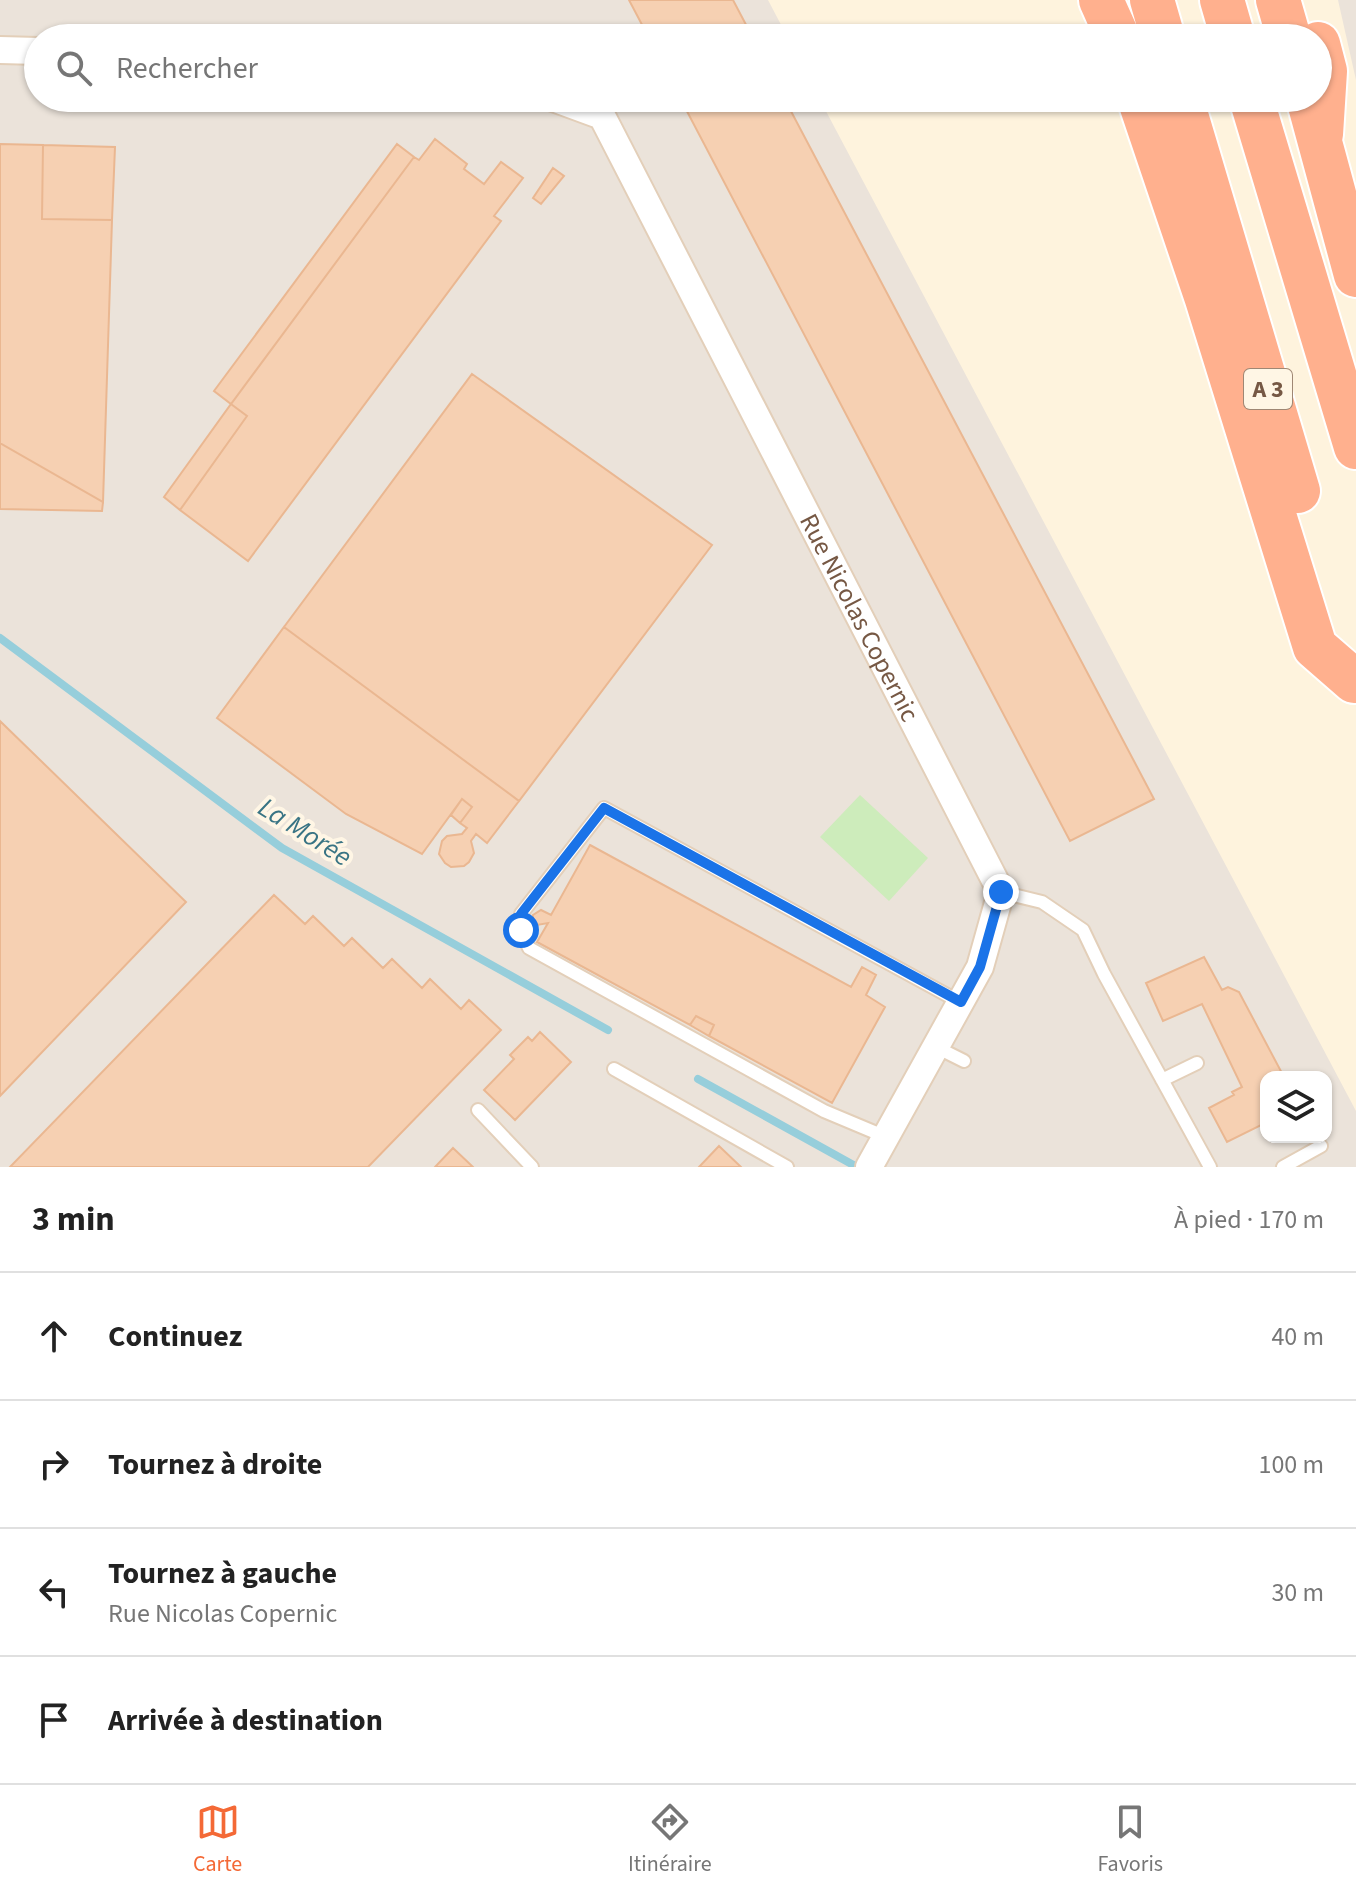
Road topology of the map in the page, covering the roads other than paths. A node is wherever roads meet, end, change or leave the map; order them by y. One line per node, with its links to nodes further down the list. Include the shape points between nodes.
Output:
1 (1101, 0): 6 (highway)
2 (1152, 0): 7 (highway)
3 (1222, 0): 8 (highway)
4 (1278, 0): 9 (highway)
5 (1307, 0): 10 (highway)
6 (1112, 24)
7 (1159, 24)
8 (1229, 24)
9 (1285, 24)
10 (1313, 24)
11 (0, 50): 12 (street)
12 (24, 51)
13 (591, 112): 23 (street, Rue Nicolas Copernic, via 602,116)
14 (1144, 112): 22 (highway, via 1315,647)
15 (1185, 112): 22 (highway, A 3)
16 (1255, 112): 21 (highway, A 3)
17 (1312, 112): 19 (highway)
18 (1322, 112): 19 (highway)
19 (1320, 140): 20 (highway)
20 (1356, 275)
21 (1356, 447)
22 (1355, 684)
23 (1001, 892): 24 (street, via 980,967); 29 (lane, via 1042,902 1083,930)
24 (961, 1002): 25 (street); 32 (lane, via 604,808 521,914 529,948 824,1111)
25 (936, 1047): 26 (lane); 32 (street)
26 (964, 1061)
27 (1197, 1063): 29 (lane)
28 (614, 1069): 34 (lane)
29 (1162, 1080): 35 (lane)
30 (478, 1110): 33 (lane)
31 (1321, 1146): 36 (lane)
32 (878, 1152)
33 (529, 1164)
34 (787, 1167)
35 (1210, 1167)
36 (1283, 1167)

